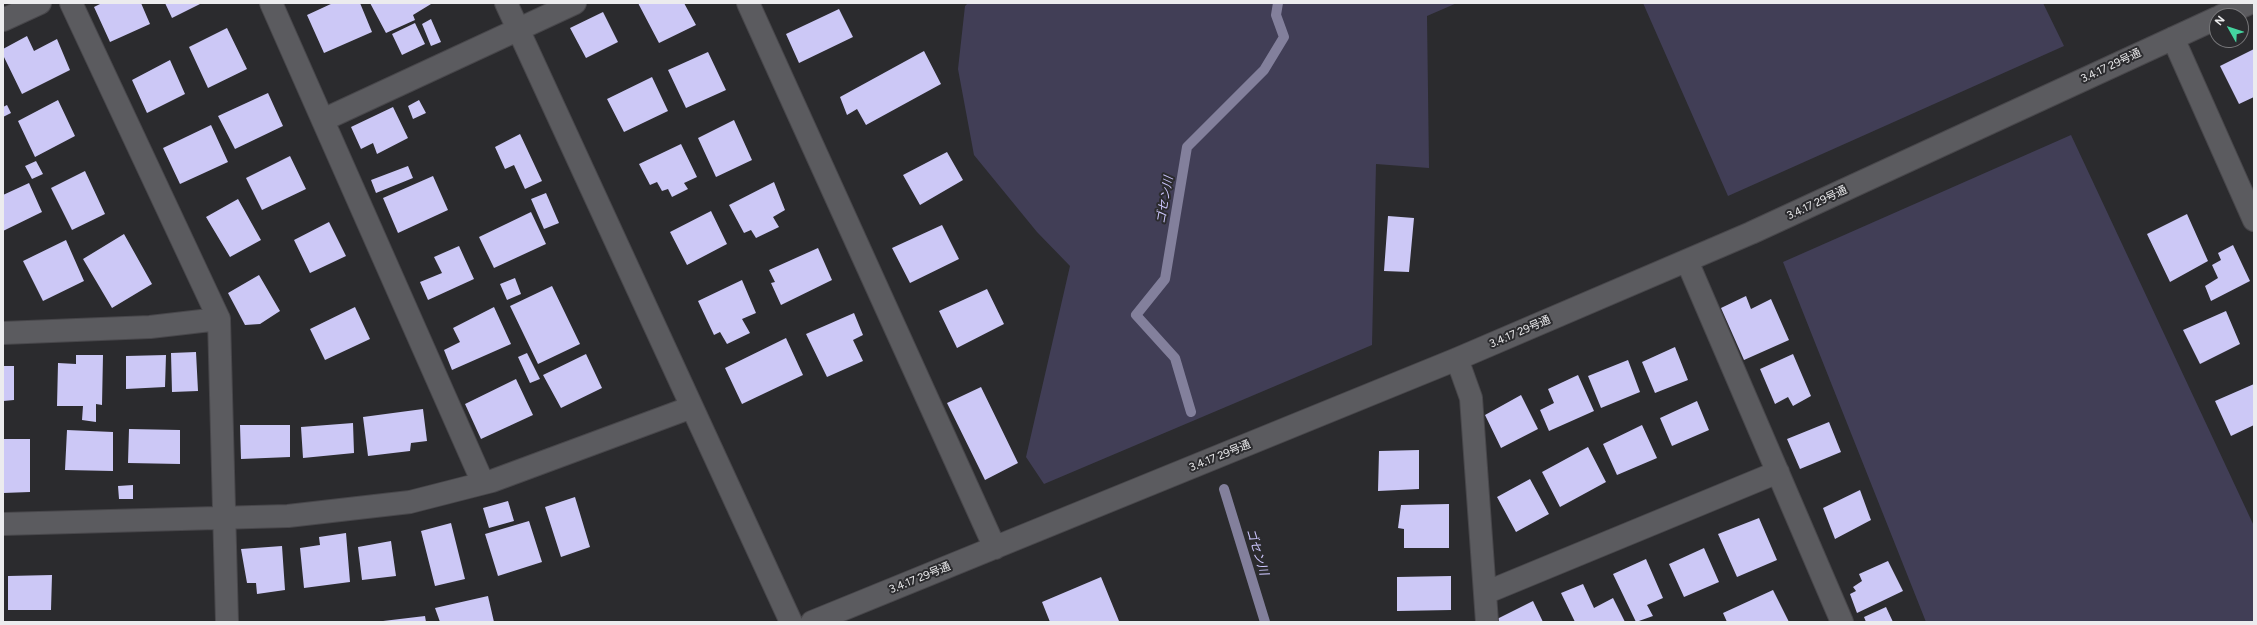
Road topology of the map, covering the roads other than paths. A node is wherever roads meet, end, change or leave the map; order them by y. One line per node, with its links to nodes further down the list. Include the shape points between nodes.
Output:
1 (40, 3): 9 (street)
2 (70, 3): 16 (street)
3 (271, 3): 13 (street)
4 (506, 3): 11 (street)
5 (575, 3): 11 (street)
6 (748, 3): 24 (street)
7 (2250, 3): 8 (street)
8 (2239, 8)
9 (3, 20)
10 (2209, 22): 12 (street, 3.4.17 29号通)
11 (518, 30): 13 (street); 19 (street)
12 (2173, 38): 14 (street); 15 (street, 3.4.17 29号通)
13 (323, 120): 21 (street)
14 (2254, 220)
15 (1687, 261): 18 (street, 3.4.17 29号通); 20 (street)
16 (219, 319): 17 (street, via 150,327); 22 (street)
17 (4, 329)
18 (1457, 359): 24 (street, 3.4.17 29号通); 25 (street, via 1471,398)
19 (692, 407): 21 (street); 27 (street)
20 (1778, 472): 25 (street); 30 (street)
21 (483, 483): 22 (street, via 410,502 288,516)
22 (225, 517): 23 (street); 26 (street)
23 (3, 524)
24 (995, 548): 28 (street, 3.4.17 29号通)
25 (1485, 593): 29 (street)
26 (227, 622)
27 (791, 622)
28 (812, 622)
29 (1487, 622)
30 (1842, 622)

